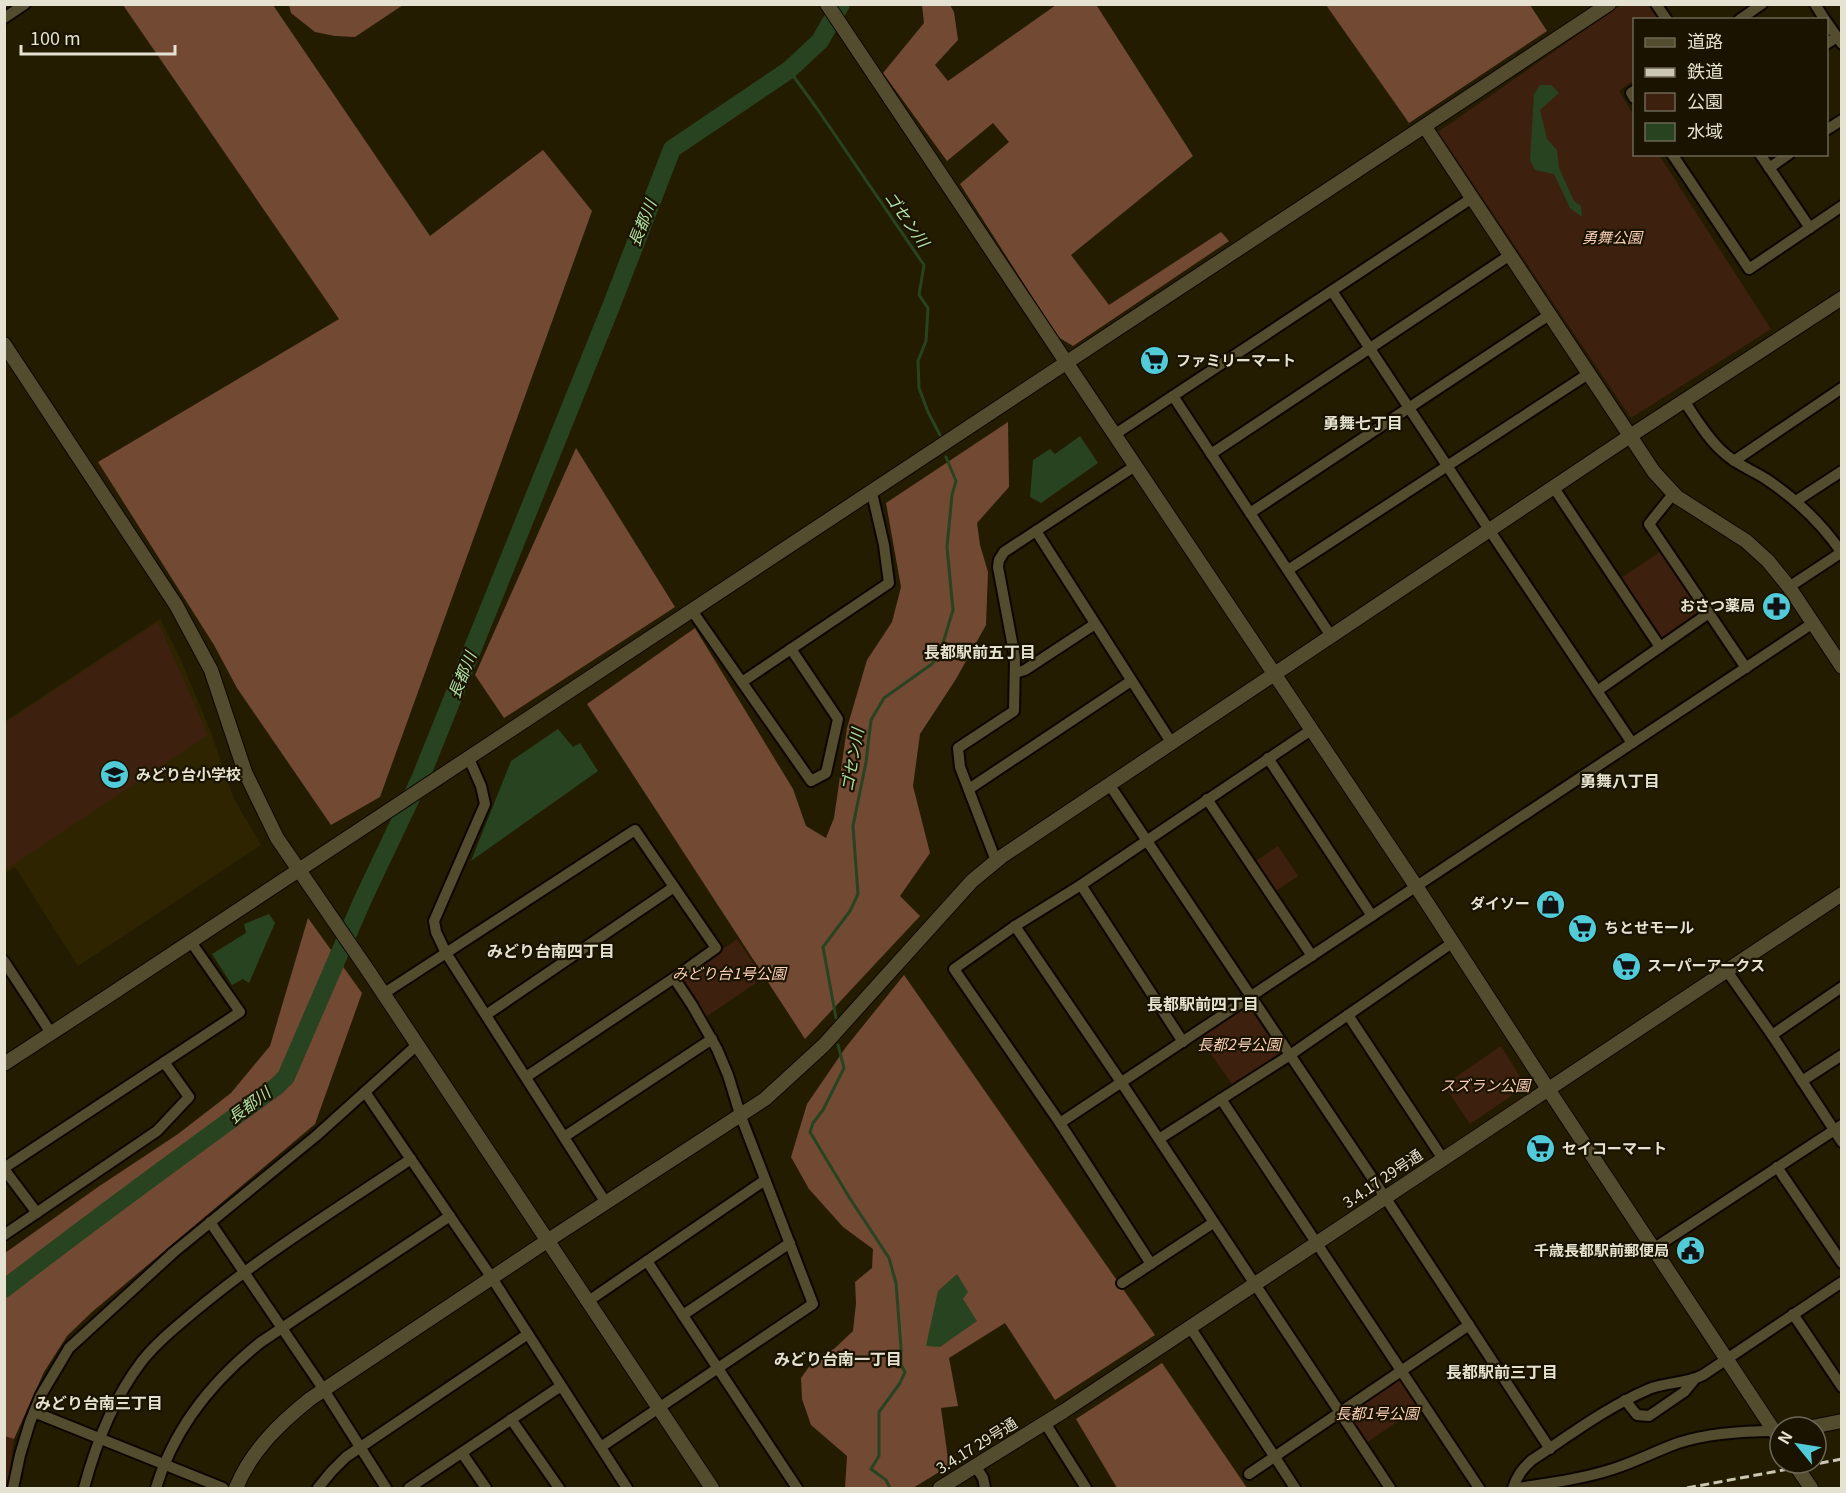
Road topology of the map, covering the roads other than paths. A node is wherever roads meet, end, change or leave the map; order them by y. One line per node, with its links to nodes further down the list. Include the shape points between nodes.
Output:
1 (24, 4): 7 (street)
2 (827, 4): 29 (street)
3 (1609, 4): 14 (street)
4 (1656, 4): 8 (street)
5 (1762, 4): 9 (street)
6 (1815, 4): 10 (street)
7 (4, 18)
8 (1666, 18)
9 (1742, 18)
10 (1825, 18)
11 (1828, 23): 12 (street)
12 (1839, 40)
13 (1842, 120): 15 (street)
14 (1425, 127): 20 (street); 29 (street)
15 (1828, 129)
16 (1673, 156): 22 (street, via 1749,269)
17 (1761, 156): 19 (street)
18 (1786, 156): 19 (street)
19 (1769, 168): 22 (street)
20 (1472, 198): 23 (street); 24 (street)
21 (1842, 206): 22 (street)
22 (1810, 228)
23 (1510, 255): 26 (street); 28 (street)
24 (1332, 291): 28 (street); 32 (street)
25 (1842, 298): 33 (street)
26 (1550, 315): 30 (street); 34 (street)
27 (4, 344): 76 (street, via 181,615 211,670 245,772 277,838)
28 (1370, 348): 34 (street); 37 (street)
29 (1068, 366): 35 (street); 43 (street)
30 (1588, 374): 36 (street); 40 (street)
31 (1842, 388): 38 (street)
32 (1173, 396): 35 (street); 37 (street)
33 (1684, 401): 36 (street); 38 (street, via 1712,441)
34 (1409, 407): 40 (street); 46 (street)
35 (1114, 435): 39 (street)
36 (1630, 436): 42 (street); 44 (street)
37 (1211, 454): 46 (street)
38 (1734, 461): 45 (street)
39 (1135, 466): 47 (street); 62 (street)
40 (1447, 466): 48 (street); 50 (street)
41 (1842, 471): 45 (street)
42 (1554, 488): 48 (street); 57 (street)
43 (872, 493): 52 (street); 58 (street, via 889,583)
44 (1673, 494): 51 (street, via 1746,542); 53 (street, via 1649,524)
45 (1796, 501): 49 (street)
46 (1251, 513): 50 (street)
47 (1036, 531): 55 (street); 61 (street, via 1004,552 999,560)
48 (1490, 531): 56 (street); 65 (street)
49 (1841, 552): 51 (street)
50 (1288, 570): 56 (street)
51 (1789, 587): 54 (street)
52 (693, 612): 64 (street); 70 (street)
53 (1709, 613): 57 (street); 60 (street)
54 (1813, 623): 59 (street); 60 (street)
55 (1095, 624): 61 (street); 63 (street)
56 (1331, 636): 62 (street)
57 (1660, 647): 65 (street)
58 (791, 649): 64 (street); 64 (street, via 838,719 826,773 811,781)
59 (1842, 667)
60 (1746, 668): 68 (street)
61 (1015, 673): 72 (street, via 1014,711 958,748)
62 (1274, 674): 66 (street); 67 (street)
63 (1131, 681): 67 (street); 72 (street)
64 (742, 682)
65 (1597, 691): 68 (street)
66 (1311, 730): 69 (street); 78 (street)
67 (1171, 742): 71 (street)
68 (1632, 743): 78 (street)
69 (1268, 758): 73 (street); 81 (street)
70 (470, 761): 76 (street); 85 (street, via 485,804 434,921)
71 (1109, 784): 74 (street); 75 (street)
72 (969, 789): 75 (street)
73 (1208, 799): 74 (street); 86 (street)
74 (1146, 840): 77 (street); 92 (street)
75 (996, 861): 110 (street, via 972,881 824,1045 765,1099)
76 (299, 872): 83 (street); 91 (street)
77 (1081, 885): 82 (street); 98 (street)
78 (1416, 886): 81 (street); 84 (street)
79 (674, 887): 85 (street, via 635,830); 89 (street, via 716,948); 93 (street)
80 (1842, 894): 88 (street, 3.4.17 29号通)
81 (1372, 916): 86 (street)
82 (1016, 926): 106 (street); 111 (street, via 954,969)
83 (191, 942): 95 (street); 102 (street, via 240,1012)
84 (1452, 943): 94 (street); 107 (street)
85 (446, 953): 91 (street); 93 (street)
86 (1312, 956): 92 (street)
87 (5, 963): 95 (street)
88 (1727, 971): 96 (street); 107 (street, 3.4.17 29号通)
89 (674, 978): 97 (street); 104 (street)
90 (1842, 987): 96 (street)
91 (383, 994): 99 (street)
92 (1251, 997): 98 (street); 100 (street)
93 (486, 1015): 104 (street)
94 (1348, 1015): 100 (street); 117 (street)
95 (51, 1033): 103 (street)
96 (1772, 1035): 105 (street)
97 (712, 1039): 110 (street); 113 (street)
98 (1183, 1041): 106 (street)
99 (417, 1045): 108 (street); 128 (street)
100 (1290, 1055): 109 (street); 121 (street)
101 (1842, 1055): 105 (street)
102 (164, 1062): 119 (street); 123 (street, via 189,1097 157,1131)
103 (4, 1064)
104 (526, 1077): 113 (street)
105 (1802, 1081): 112 (street)
106 (1121, 1082): 111 (street); 114 (street)
107 (1548, 1089): 117 (street, 3.4.17 29号通); 131 (street)
108 (365, 1092): 116 (street); 125 (street)
109 (1221, 1099): 114 (street); 130 (street)
110 (740, 1114): 120 (street); 122 (street)
111 (1060, 1123): 134 (street)
112 (1838, 1128): 115 (street); 118 (street)
113 (564, 1137): 122 (street)
114 (1159, 1139): 126 (street)
115 (1842, 1142)
116 (411, 1159): 124 (street); 135 (street)
117 (1443, 1159): 121 (street, 3.4.17 29号通)
118 (1778, 1167): 131 (street); 133 (street)
119 (4, 1168): 123 (street)
120 (765, 1180): 129 (street); 132 (street)
121 (1385, 1197): 130 (street, 3.4.17 29号通); 143 (street)
122 (606, 1203): 128 (street)
123 (37, 1213): 127 (street)
124 (450, 1216): 136 (street); 145 (street)
125 (210, 1222): 135 (street); 156 (street, via 69,1348)
126 (1213, 1222): 134 (street); 139 (street)
127 (4, 1235)
128 (547, 1241): 136 (street); 140 (street)
129 (790, 1243): 142 (street); 148 (street, via 813,1304)
130 (1317, 1243): 139 (street, 3.4.17 29号通); 149 (street)
131 (1653, 1249): 147 (street)
132 (647, 1261): 140 (street); 142 (street)
133 (1842, 1263)
134 (1151, 1264): 138 (street)
135 (243, 1272): 145 (street); 162 (street, via 149,1353 123,1390)
136 (492, 1278): 146 (street); 153 (street)
137 (1842, 1282): 141 (street)
138 (1122, 1283)
139 (1254, 1285): 144 (street, 3.4.17 29号通); 157 (street)
140 (587, 1302): 155 (street)
141 (1793, 1314): 147 (street); 152 (street)
142 (682, 1315): 148 (street)
143 (1469, 1325): 149 (street); 165 (street)
144 (1190, 1327): 160 (street, 3.4.17 29号通); 167 (street)
145 (282, 1329): 153 (street); 168 (street, via 248,1353 212,1387)
146 (528, 1334): 151 (street); 164 (street)
147 (1726, 1358): 150 (street); 159 (street)
148 (718, 1368): 155 (street); 184 (street)
149 (1401, 1370): 157 (street); 190 (street)
150 (1694, 1380): 154 (street, via 1655,1387); 154 (street, via 1684,1392 1649,1416 1637,1415)
151 (561, 1386): 158 (street); 163 (street)
152 (1842, 1387)
153 (324, 1390): 164 (street); 176 (street, via 271,1434 247,1465)
154 (1625, 1400): 165 (street)
155 (659, 1408): 163 (street); 183 (street)
156 (34, 1412): 162 (street); 172 (street)
157 (1339, 1412): 167 (street); 189 (street)
158 (512, 1419): 166 (street); 181 (street)
159 (1768, 1419)
160 (1045, 1423): 169 (street, 3.4.17 29号通); 187 (street)
161 (1768, 1433): 192 (street, via 1743,1431 1706,1436 1613,1469)
162 (99, 1438): 168 (street); 173 (street)
163 (601, 1447): 182 (street)
164 (360, 1448): 177 (street, via 346,1457); 178 (street)
165 (1550, 1449): 191 (street, via 1522,1469)
166 (462, 1453): 179 (street); 180 (street)
167 (1274, 1457): 170 (street); 188 (street)
168 (163, 1464): 174 (street); 175 (street)
169 (976, 1467): 185 (street, 3.4.17 29号通); 186 (street)
170 (1250, 1474)
171 (1802, 1475): 193 (street)
172 (13, 1488)
173 (84, 1488)
174 (156, 1488)
175 (223, 1488)
176 (236, 1488)
177 (318, 1488)
178 (386, 1488)
179 (409, 1488)
180 (486, 1488)
181 (559, 1488)
182 (627, 1488)
183 (712, 1488)
184 (797, 1488)
185 (940, 1488)
186 (986, 1488)
187 (1084, 1488)
188 (1294, 1488)
189 (1390, 1488)
190 (1479, 1488)
191 (1513, 1488)
192 (1518, 1488)
193 (1811, 1488)

